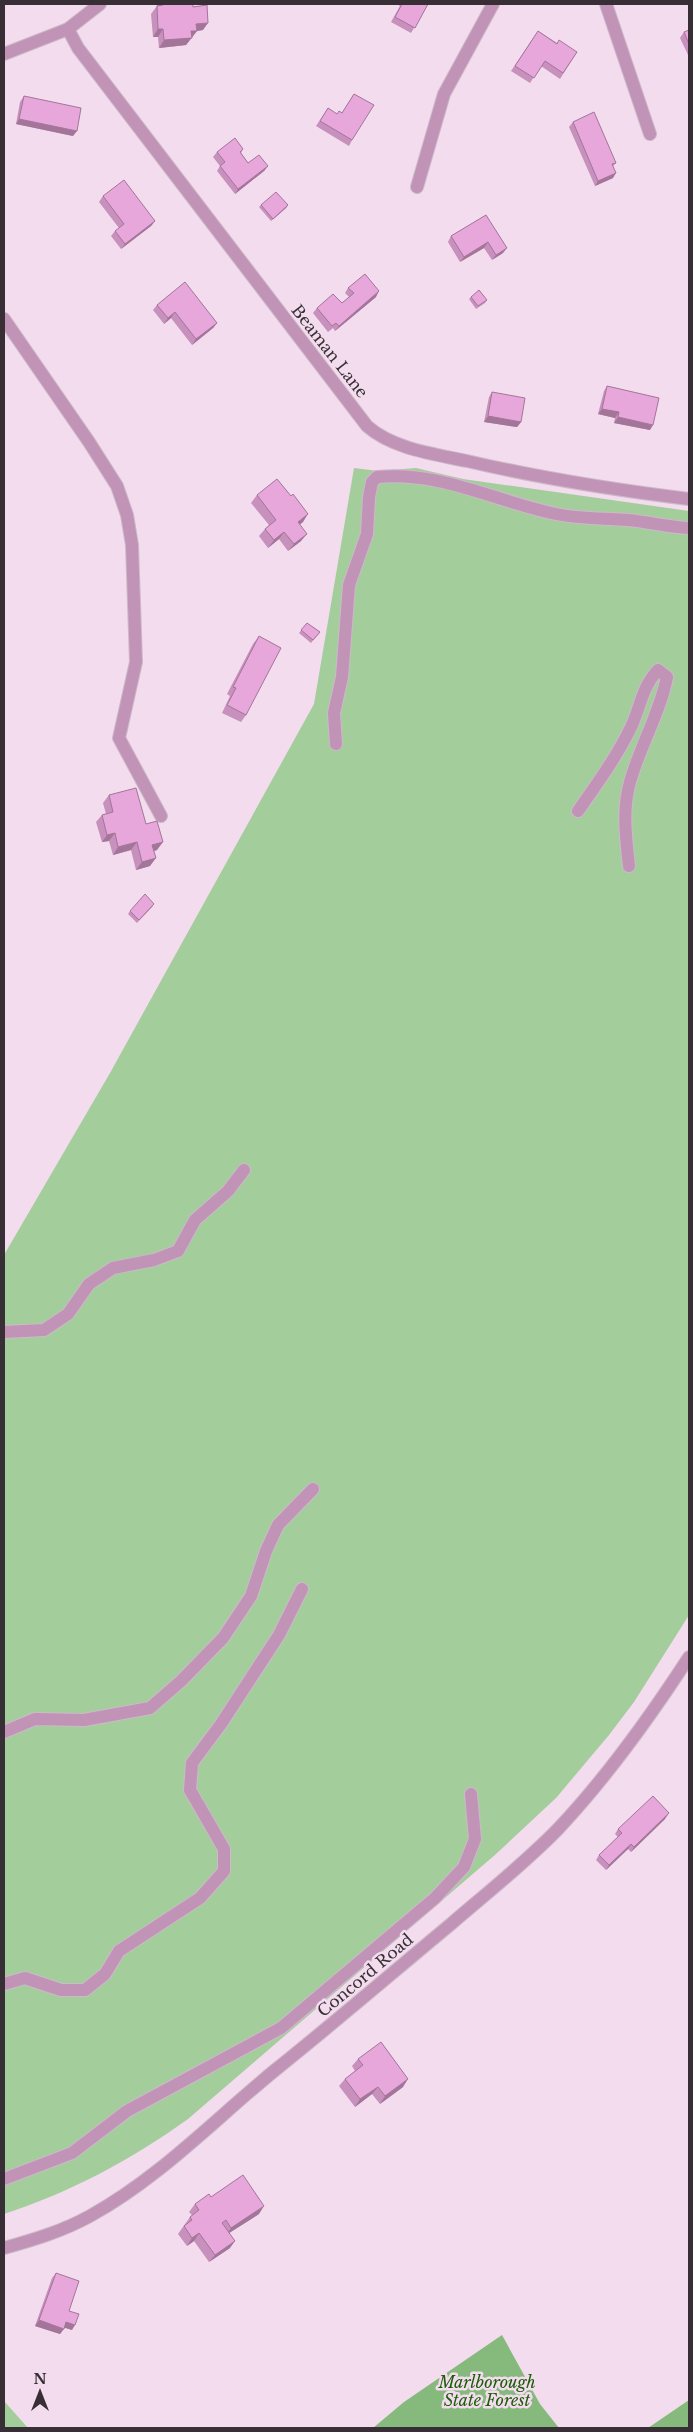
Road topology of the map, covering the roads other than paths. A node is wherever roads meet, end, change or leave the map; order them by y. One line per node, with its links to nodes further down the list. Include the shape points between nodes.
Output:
1 (100, 4): 4 (street)
2 (493, 4): 7 (street, via 444,94)
3 (606, 4): 6 (street)
4 (68, 29): 5 (street); 9 (street, Beaman Lane, via 78,48 367,426 379,436 430,453 526,475)
5 (4, 54)
6 (650, 134)
7 (417, 187)
8 (4, 319): 13 (street, via 90,442 117,486 127,515 132,545 136,662 119,738)
9 (689, 499)
10 (689, 528): 11 (street, via 628,520 591,520 556,514 476,489 422,478 400,475 377,477 372,482 368,497 367,534 349,585 342,677 334,713)
11 (336, 744)
12 (578, 811): 14 (street, via 632,725 648,680 658,670 667,677 663,700 630,783 625,819)
13 (162, 816)
14 (629, 866)
15 (244, 1170): 16 (street, via 228,1191 195,1220 178,1251 154,1260 112,1268 89,1284 68,1314 44,1330)
16 (4, 1332)
17 (313, 1489): 20 (street, via 278,1525 251,1596 223,1638 150,1708 84,1720 34,1719)
18 (302, 1588): 22 (street, via 278,1635 192,1763 190,1790 224,1849 224,1871 200,1898 119,1951 105,1974 85,1990 61,1990 25,1978)
19 (689, 1657): 24 (street, Concord Road, via 642,1728 558,1828 454,1921 225,2111 160,2170 88,2218 48,2235)
20 (4, 1732)
21 (472, 1794): 23 (street, via 475,1839 464,1868 435,1898 281,2028 127,2111 72,2153)
22 (4, 1984)
23 (4, 2179)
24 (4, 2248)

